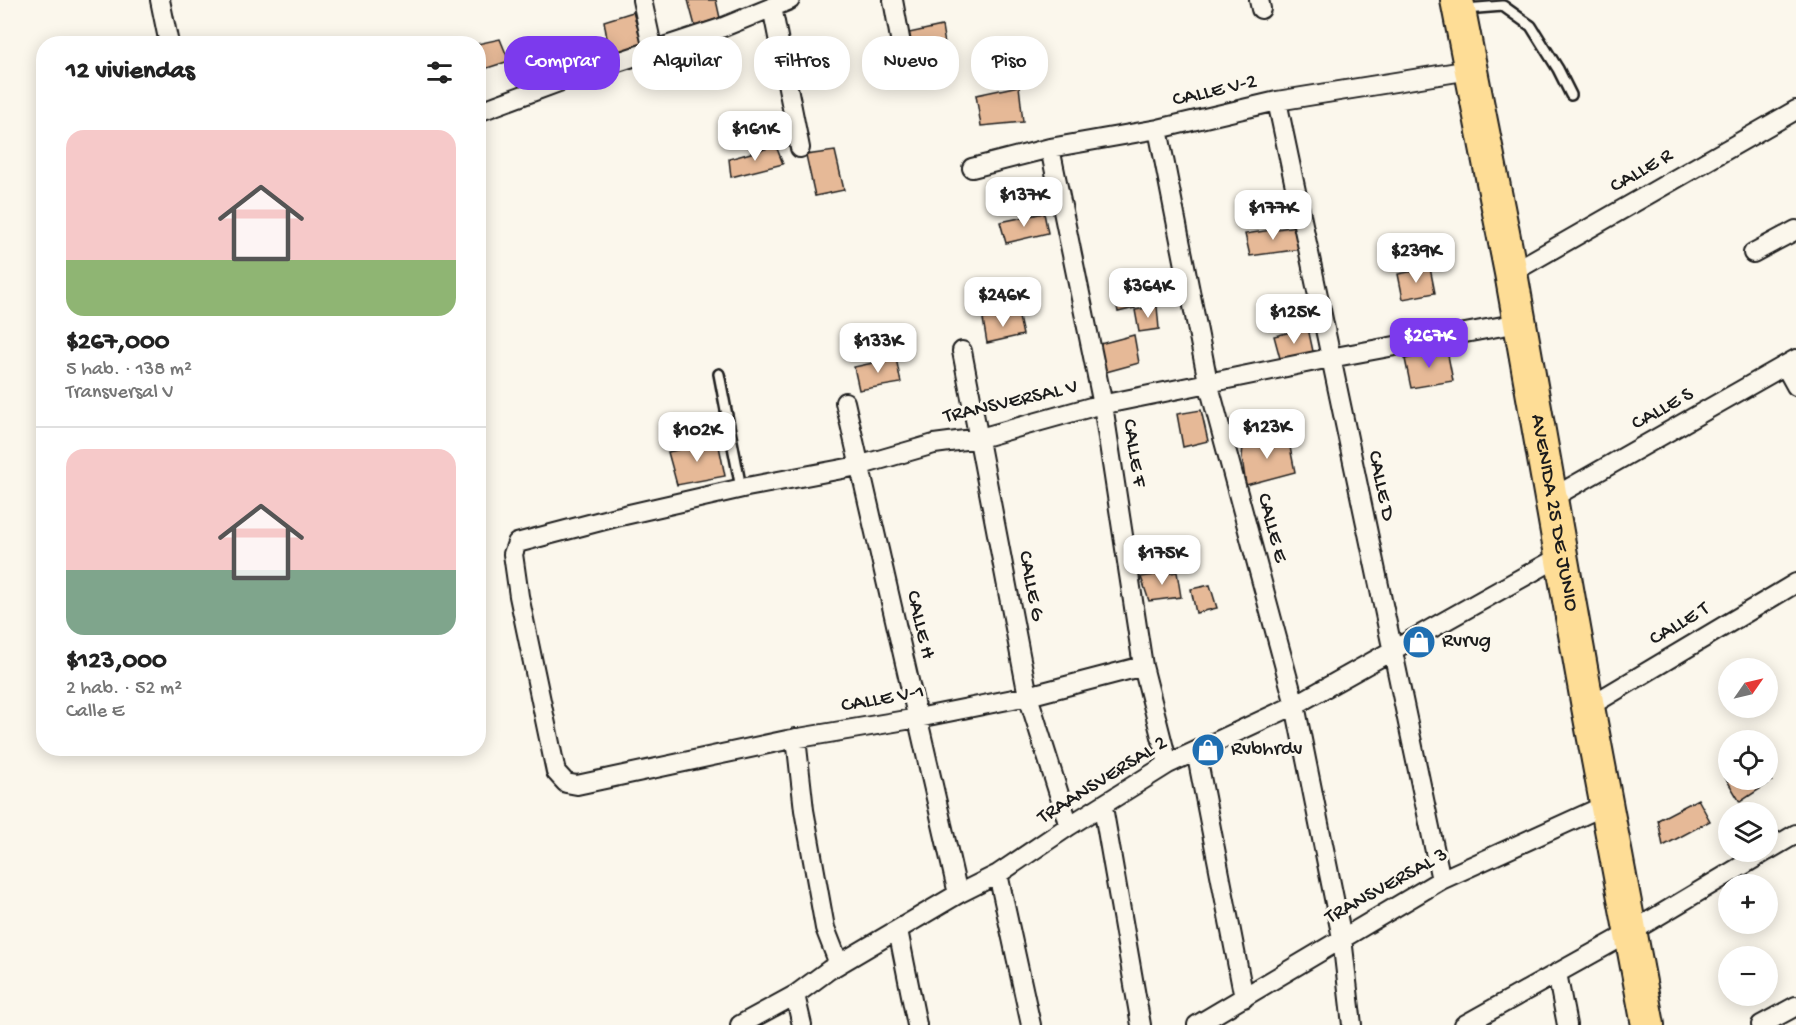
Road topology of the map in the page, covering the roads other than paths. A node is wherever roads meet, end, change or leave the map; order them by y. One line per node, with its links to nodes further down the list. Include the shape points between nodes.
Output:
1 (160, 0): 7 (street)
2 (642, 0): 8 (street)
3 (790, 0): 6 (street)
4 (893, 0): 10 (street)
5 (1458, 5): 12 (highway, AVENIDA 25 DE JUNIO); 13 (lane, via 1503,6 1531,26)
6 (772, 8): 9 (street); 18 (street)
7 (167, 36)
8 (650, 36)
9 (697, 36)
10 (900, 36)
11 (632, 58): 15 (street)
12 (1470, 70): 14 (street, CALLE V-2); 23 (highway, AVENIDA 25 DE JUNIO)
13 (1571, 95)
14 (1277, 101): 17 (street, CALLE V-2); 26 (street, CALLE D)
15 (486, 109)
16 (1796, 110): 23 (street, CALLE R)
17 (1158, 129): 19 (street, CALLE V-2); 29 (street, CALLE E)
18 (800, 148)
19 (1050, 148): 20 (street, CALLE V-2); 32 (street, CALLE F)
20 (972, 168)
21 (1796, 231): 22 (street)
22 (1753, 253)
23 (1511, 273): 24 (highway, AVENIDA 25 DE JUNIO)
24 (1519, 323): 26 (street, TRANSVERSAL V); 36 (highway, AVENIDA 25 DE JUNIO)
25 (962, 351): 33 (street, CALLE G)
26 (1330, 358): 29 (street, TRANSVERSAL V); 40 (street, CALLE D)
27 (1791, 362): 30 (street); 36 (street, CALLE S)
28 (719, 374): 35 (lane)
29 (1208, 382): 32 (street, TRANSVERSAL V); 43 (street, CALLE E)
30 (1796, 386)
31 (845, 402): 34 (street, CALLE H)
32 (1103, 405): 33 (street, TRANSVERSAL V); 41 (street, CALLE F)
33 (980, 438): 34 (street, TRANSVERSAL V, via 934,444); 42 (street, CALLE G)
34 (858, 466): 35 (street, TRANSVERSAL V); 45 (street, CALLE H)
35 (741, 488): 37 (street, TRANSVERSAL V)
36 (1550, 499): 38 (highway, AVENIDA 25 DE JUNIO)
37 (517, 543): 46 (street, CALLE V-1, via 513,554 519,596 556,772 566,783 577,785)
38 (1561, 556): 40 (street, TRAANSVERSAL 2); 44 (highway, AVENIDA 25 DE JUNIO)
39 (1796, 583): 44 (street, CALLE T)
40 (1393, 649): 43 (street, TRAANSVERSAL 2); 56 (street, CALLE D)
41 (1143, 666): 42 (street, CALLE V-1); 48 (street, CALLE F)
42 (1028, 696): 45 (street, CALLE V-1); 51 (street, CALLE G)
43 (1295, 705): 47 (street, TRAANSVERSAL 2); 60 (street, CALLE E)
44 (1588, 706): 49 (highway, AVENIDA 25 DE JUNIO)
45 (918, 718): 46 (street, CALLE V-1); 57 (street, CALLE H)
46 (796, 738): 61 (street, via 825,928)
47 (1196, 751): 48 (street, TRAANSVERSAL 2); 64 (street)
48 (1168, 764): 50 (street, TRAANSVERSAL 2)
49 (1608, 804): 56 (street, TRANSVERSAL 3); 59 (highway, AVENIDA 25 DE JUNIO)
50 (1103, 807): 51 (street, TRAANSVERSAL 2); 70 (street)
51 (1069, 826): 55 (street, TRAANSVERSAL 2)
52 (1796, 834): 53 (street)
53 (1778, 844)
54 (1748, 862): 59 (street)
55 (998, 874): 57 (street, TRAANSVERSAL 2); 69 (street)
56 (1441, 880): 60 (street, TRANSVERSAL 3)
57 (958, 894): 58 (street, TRAANSVERSAL 2)
58 (898, 930): 61 (street, TRAANSVERSAL 2); 68 (street)
59 (1631, 932): 62 (street); 75 (highway, AVENIDA 25 DE JUNIO)
60 (1342, 938): 64 (street, TRANSVERSAL 3); 72 (street, CALLE E)
61 (839, 964): 63 (street, TRAANSVERSAL 2)
62 (1557, 973): 73 (street); 74 (street)
63 (795, 995): 66 (street, TRAANSVERSAL 2); 67 (street)
64 (1244, 998): 71 (street, TRANSVERSAL 3)
65 (1796, 1006): 76 (street)
66 (740, 1025)
67 (802, 1025)
68 (917, 1025)
69 (1031, 1025)
70 (1141, 1025)
71 (1197, 1025)
72 (1352, 1025)
73 (1464, 1025)
74 (1567, 1025)
75 (1648, 1025)
76 (1761, 1025)

